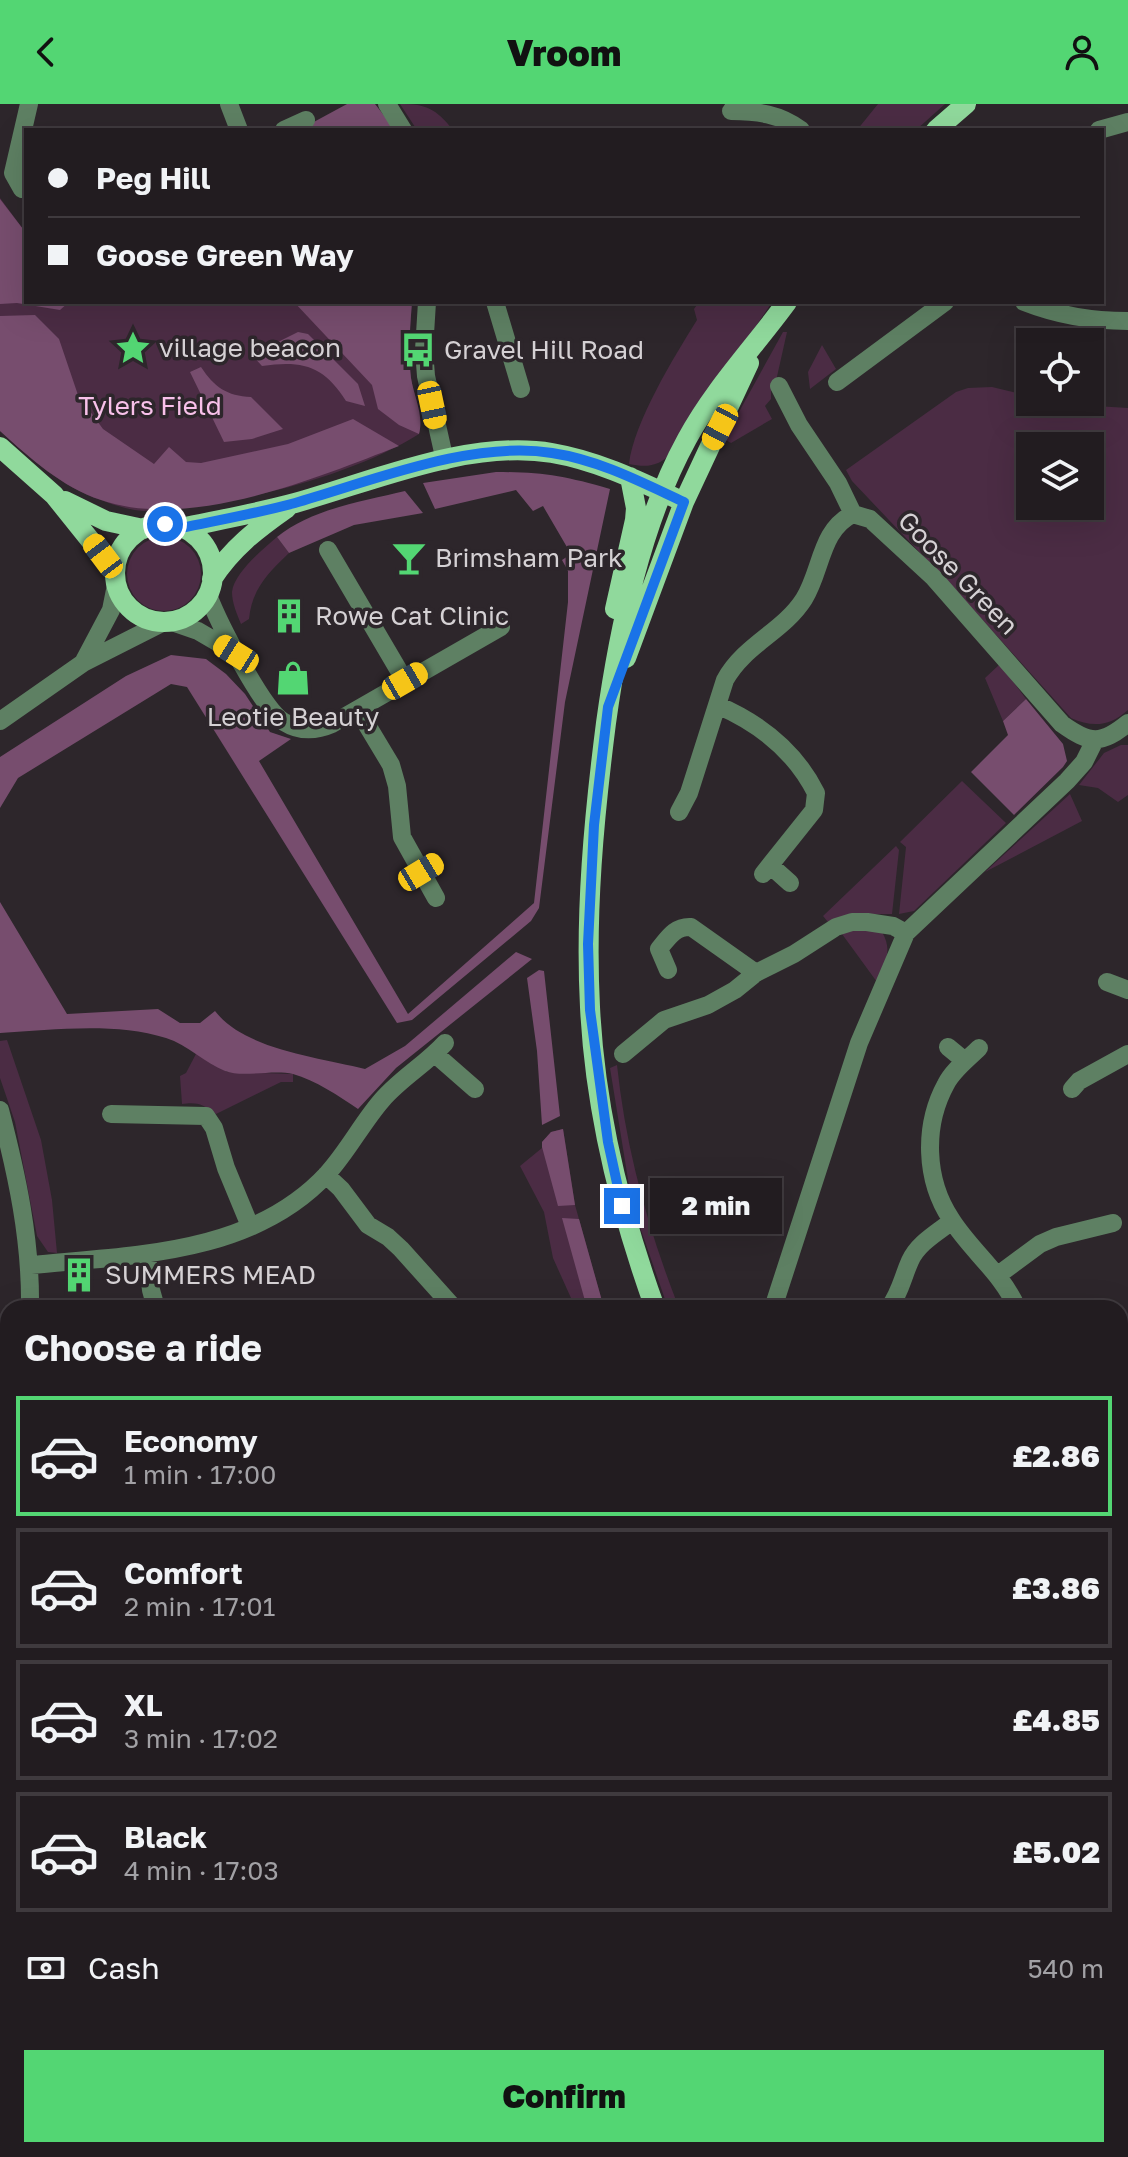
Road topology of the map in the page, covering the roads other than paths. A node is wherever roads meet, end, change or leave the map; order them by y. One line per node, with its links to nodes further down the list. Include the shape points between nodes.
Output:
1 (29, 104): 14 (street, via 13,173)
2 (229, 104): 8 (street)
3 (387, 104): 10 (street)
4 (966, 104): 12 (main road)
5 (730, 115): 11 (street, via 756,111)
6 (306, 120): 9 (street)
7 (1128, 122): 13 (street)
8 (238, 128)
9 (288, 128)
10 (402, 128)
11 (798, 128)
12 (938, 128)
13 (1104, 129)
14 (22, 189)
15 (427, 304): 28 (street, via 426,376)
16 (499, 304): 26 (street)
17 (786, 304): 21 (main road)
18 (942, 304): 23 (street)
19 (1029, 304): 20 (street, via 1082,318)
20 (1128, 321)
21 (759, 341): 30 (main road, via 704,410); 32 (main road)
22 (841, 354): 23 (street)
23 (853, 369): 24 (street)
24 (837, 382)
25 (779, 386): 34 (street)
26 (521, 389)
27 (0, 447): 31 (main road)
28 (445, 461): 29 (main road, via 498,451 550,452); 33 (main road)
29 (630, 477): 30 (main road); 42 (main road, via 636,508 617,592)
30 (663, 492): 32 (main road); 42 (main road)
31 (54, 495): 36 (main road, via 106,521); 38 (main road)
32 (684, 502): 47 (main road)
33 (293, 503): 35 (main road); 39 (main road, via 247,537 222,564)
34 (853, 514): 46 (street, via 830,534 803,602 734,663); 51 (street, Goose Green, via 870,519 934,578 1062,724)
35 (181, 528): 36 (main road, via 165,524); 39 (main road, via 205,548 211,563)
36 (143, 529): 38 (main road, via 123,545)
37 (328, 550): 45 (street)
38 (115, 578): 40 (main road, via 130,609); 44 (street, via 111,610)
39 (210, 587): 40 (main road, via 198,608); 43 (street)
40 (168, 622): 43 (street, via 198,631); 44 (street)
41 (501, 627): 45 (street)
42 (618, 644): 47 (main road)
43 (236, 654): 48 (street, via 270,708 286,723 320,729)
44 (83, 663): 49 (street)
45 (405, 681): 48 (street)
46 (717, 705): 52 (street); 55 (street, via 782,746 825,792 767,870)
47 (608, 707): 81 (main road, via 591,867 590,1010 611,1156)
48 (358, 710): 56 (street, via 395,775 404,845 429,867)
49 (0, 721)
50 (1127, 726): 51 (street)
51 (1095, 740): 57 (street, via 1067,781)
52 (689, 793): 53 (street); 54 (street)
53 (707, 801)
54 (679, 812)
55 (790, 883)
56 (436, 898)
57 (906, 933): 59 (street, via 893,926 852,922); 82 (street, via 859,1043)
58 (668, 970): 59 (street, via 659,949 683,926)
59 (756, 973): 64 (street, via 708,1005 664,1020)
60 (1107, 982): 61 (street)
61 (1128, 990)
62 (948, 1047): 66 (street)
63 (979, 1048): 66 (street)
64 (623, 1054)
65 (1128, 1054): 68 (street)
66 (965, 1061): 72 (street, via 947,1081 934,1109 929,1143 938,1197)
67 (475, 1089): 71 (street, via 440,1049 380,1102)
68 (1072, 1089)
69 (0, 1110): 76 (street)
70 (111, 1114): 74 (street, via 206,1116)
71 (326, 1175): 74 (street); 80 (street, via 368,1225 401,1249)
72 (952, 1221): 77 (street); 83 (street, via 920,1246)
73 (1113, 1223): 77 (street, via 1040,1244)
74 (250, 1226): 75 (street)
75 (147, 1255): 76 (street); 79 (street)
76 (31, 1265): 78 (street)
77 (998, 1275): 84 (street)
78 (30, 1300)
79 (154, 1300)
80 (447, 1300)
81 (652, 1300)
82 (776, 1300)
83 (895, 1300)
84 (1012, 1300)

